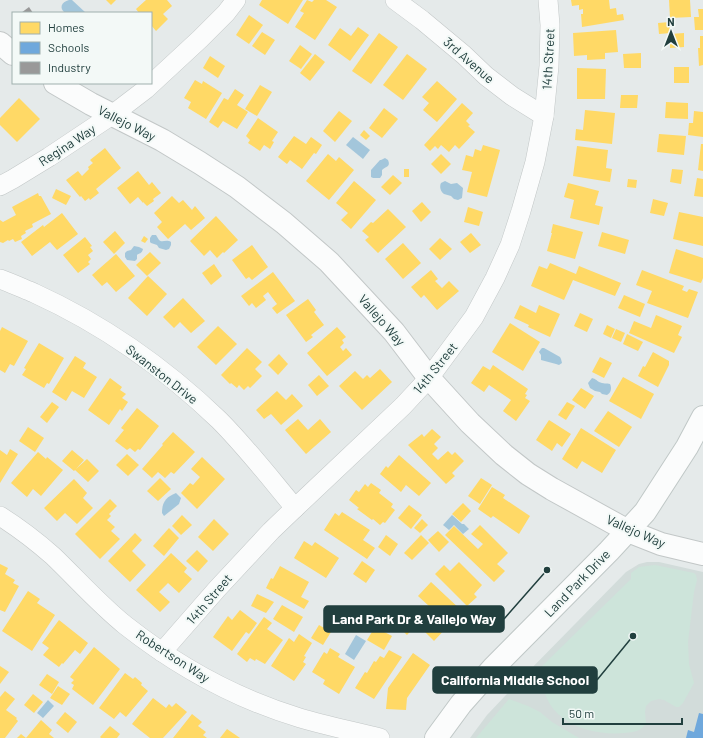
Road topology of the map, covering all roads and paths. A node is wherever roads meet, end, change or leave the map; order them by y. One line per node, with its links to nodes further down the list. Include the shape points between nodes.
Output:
1 (236, 0): 6 (street, Regina Way, via 200,39)
2 (395, 0): 10 (street, 3rd Avenue, via 464,55 486,76)
3 (548, 0): 10 (street, 14th Street, via 549,66)
4 (0, 43): 5 (street)
5 (12, 53)
6 (152, 83)
7 (56, 84): 9 (street, Vallejo Way)
8 (151, 84): 9 (street, Regina Way)
9 (112, 115): 11 (street, Regina Way, via 50,157); 13 (street, Vallejo Way, via 200,163 284,223 329,262 394,332)
10 (544, 116): 13 (street, 14th Street, via 535,162 510,245 474,317)
11 (0, 186)
12 (0, 279): 15 (street, Swanston Drive, via 58,304 96,326 134,349 178,383 219,420)
13 (430, 378): 15 (street, 14th Street, via 404,406); 17 (street, Vallejo Way, via 470,423 528,474)
14 (703, 417): 17 (street, Land Park Drive, via 661,489)
15 (295, 508): 19 (street, 14th Street, via 217,589)
16 (0, 516): 19 (street, Robertson Way, via 53,556 125,625)
17 (628, 531): 18 (street, Vallejo Way, via 661,544); 21 (street, Land Park Drive, via 493,668 461,704)
18 (703, 554)
19 (162, 652): 20 (street, Robertson Way, via 208,680 262,705 299,718)
20 (380, 738)
21 (436, 738)

